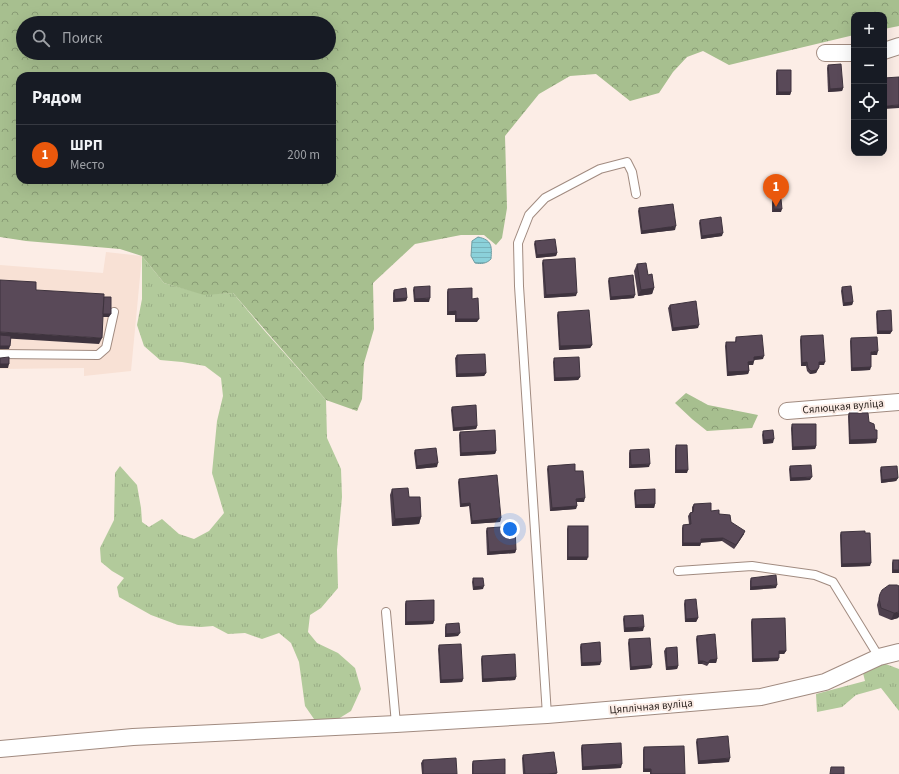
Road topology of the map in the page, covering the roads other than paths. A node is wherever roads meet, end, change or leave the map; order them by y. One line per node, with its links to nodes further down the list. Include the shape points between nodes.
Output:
1 (899, 46): 2 (street)
2 (887, 50)
3 (825, 53): 4 (street)
4 (851, 53)
5 (636, 194): 14 (lane, via 632,172 627,162 600,169 545,198 529,215 518,243)
6 (114, 312): 7 (lane, via 106,348 98,355)
7 (0, 354)
8 (899, 402): 9 (street, Сялюцкая вуліца)
9 (787, 411)
10 (678, 571): 13 (lane, via 752,566 815,575 832,582)
11 (386, 612): 15 (lane)
12 (899, 652): 13 (street, Цяплічная вуліца)
13 (880, 657): 14 (street, Цяплічная вуліца, via 825,682 761,697)
14 (547, 715): 15 (street, Цяплічная вуліца)
15 (396, 724): 16 (street, Цяплічная вуліца, via 133,737)
16 (0, 749)

